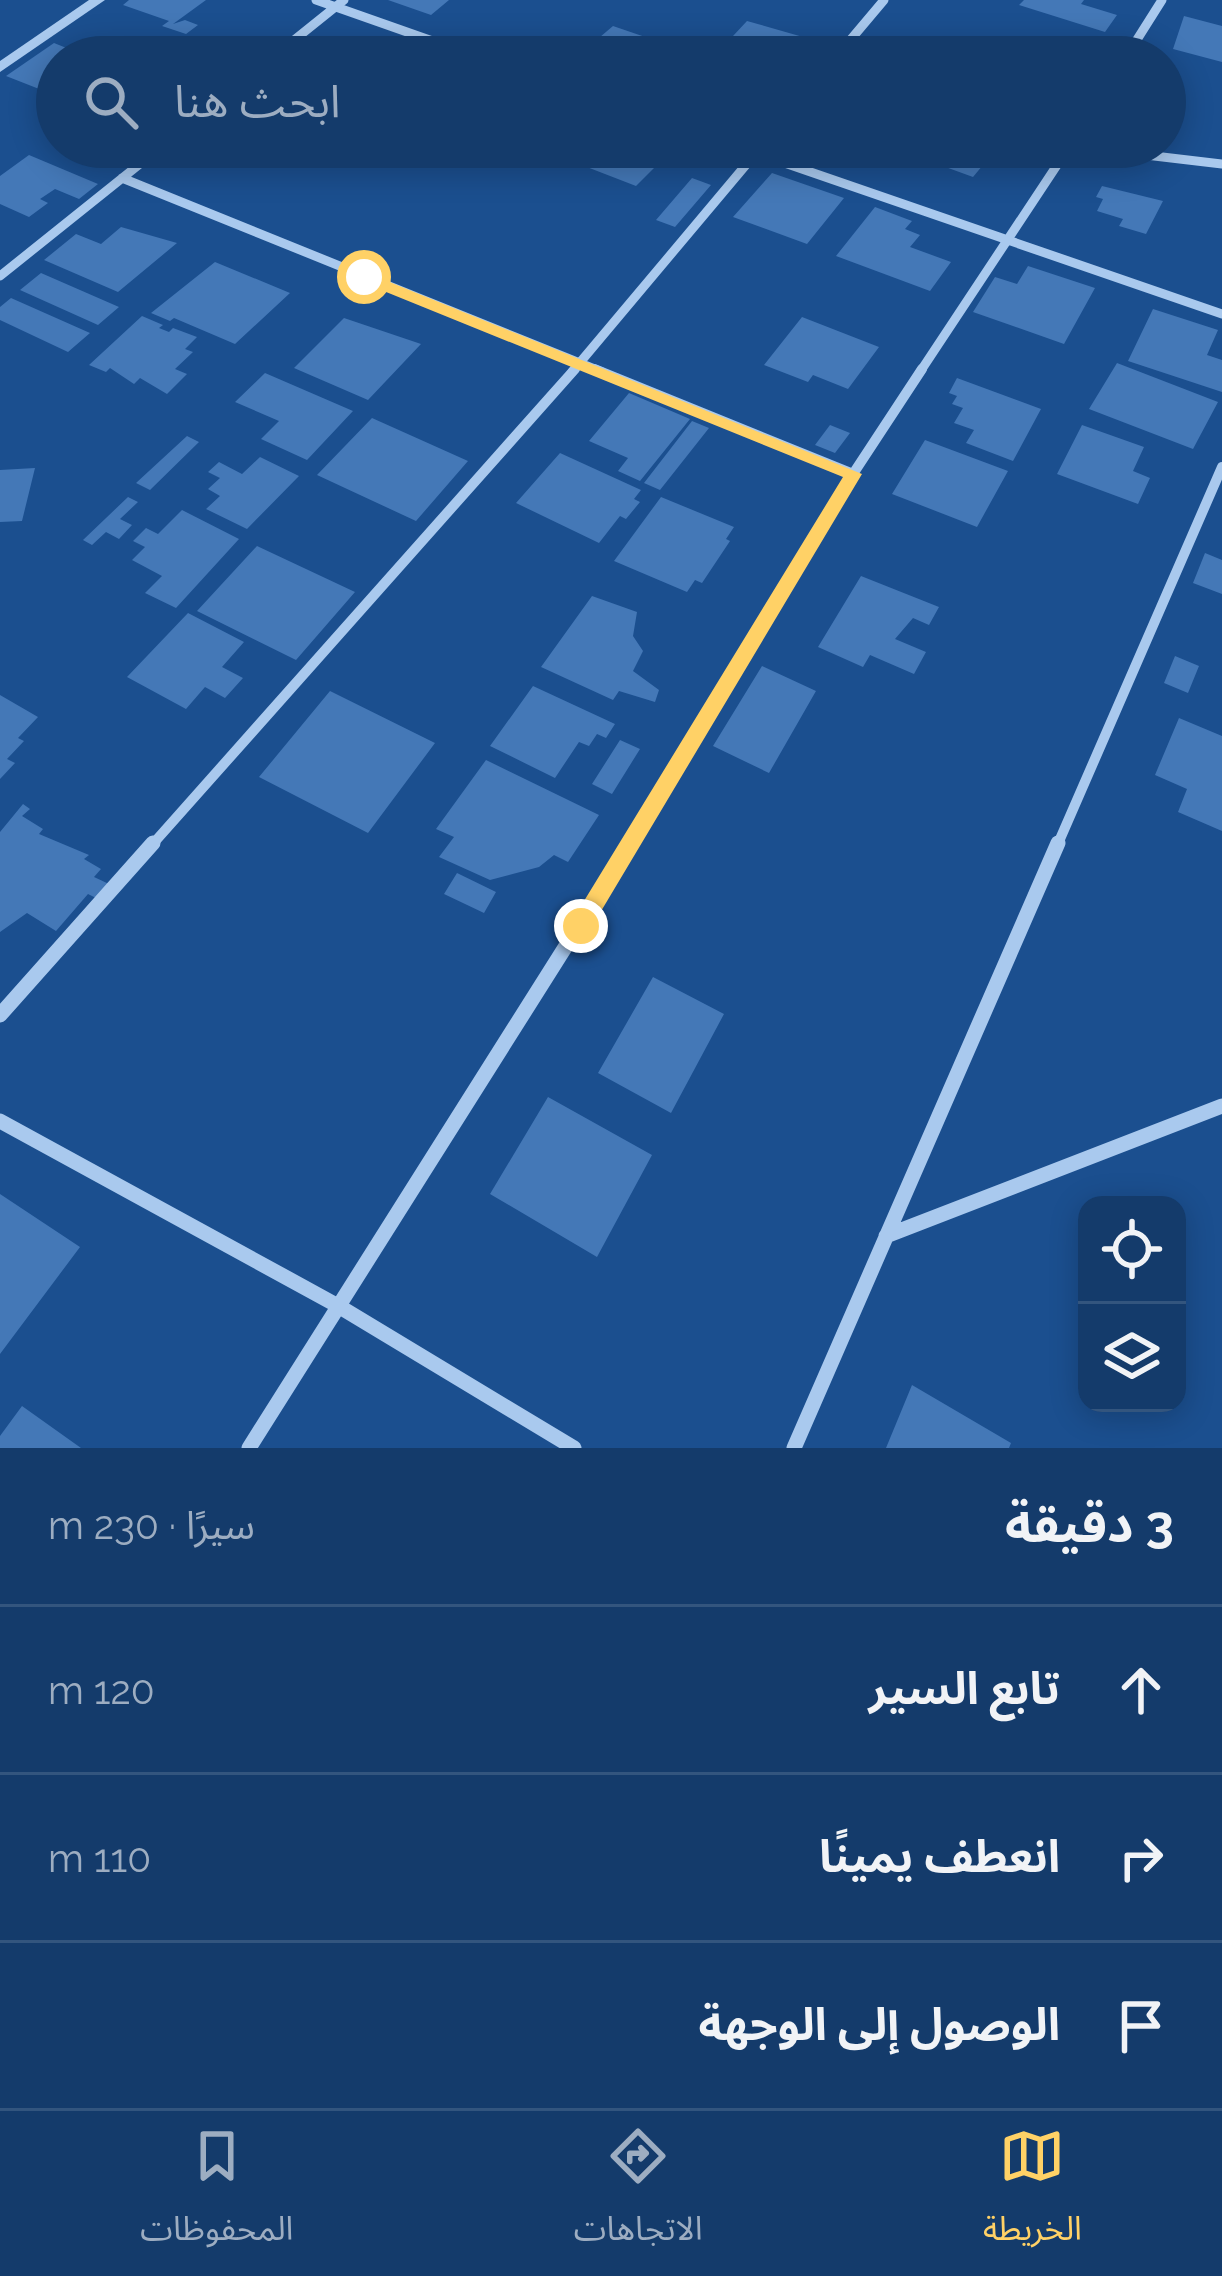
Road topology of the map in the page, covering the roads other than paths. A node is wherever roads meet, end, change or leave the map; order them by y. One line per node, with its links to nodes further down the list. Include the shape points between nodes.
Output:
1 (98, 0): 6 (street)
2 (316, 0): 5 (street)
3 (884, 0): 9 (street)
4 (1162, 0): 10 (street)
5 (340, 3): 7 (street); 8 (street)
6 (46, 36)
7 (299, 36)
8 (424, 36)
9 (854, 36)
10 (1139, 36)
11 (36, 43): 12 (street)
12 (0, 68)
13 (1186, 160): 14 (street)
14 (1222, 164)
15 (135, 168): 19 (street)
16 (743, 168): 23 (street)
17 (808, 168): 20 (street)
18 (1060, 168): 20 (street)
19 (122, 178): 21 (street); 23 (street)
20 (1010, 241): 22 (street); 25 (street)
21 (0, 276)
22 (1222, 314)
23 (581, 362): 25 (street); 26 (street)
24 (1222, 467): 29 (street)
25 (853, 474): 30 (street)
26 (0, 1015)
27 (1222, 1106): 29 (street)
28 (0, 1121): 30 (street)
29 (886, 1236): 33 (street)
30 (340, 1306): 31 (street); 32 (street)
31 (249, 1448)
32 (574, 1448)
33 (794, 1448)

